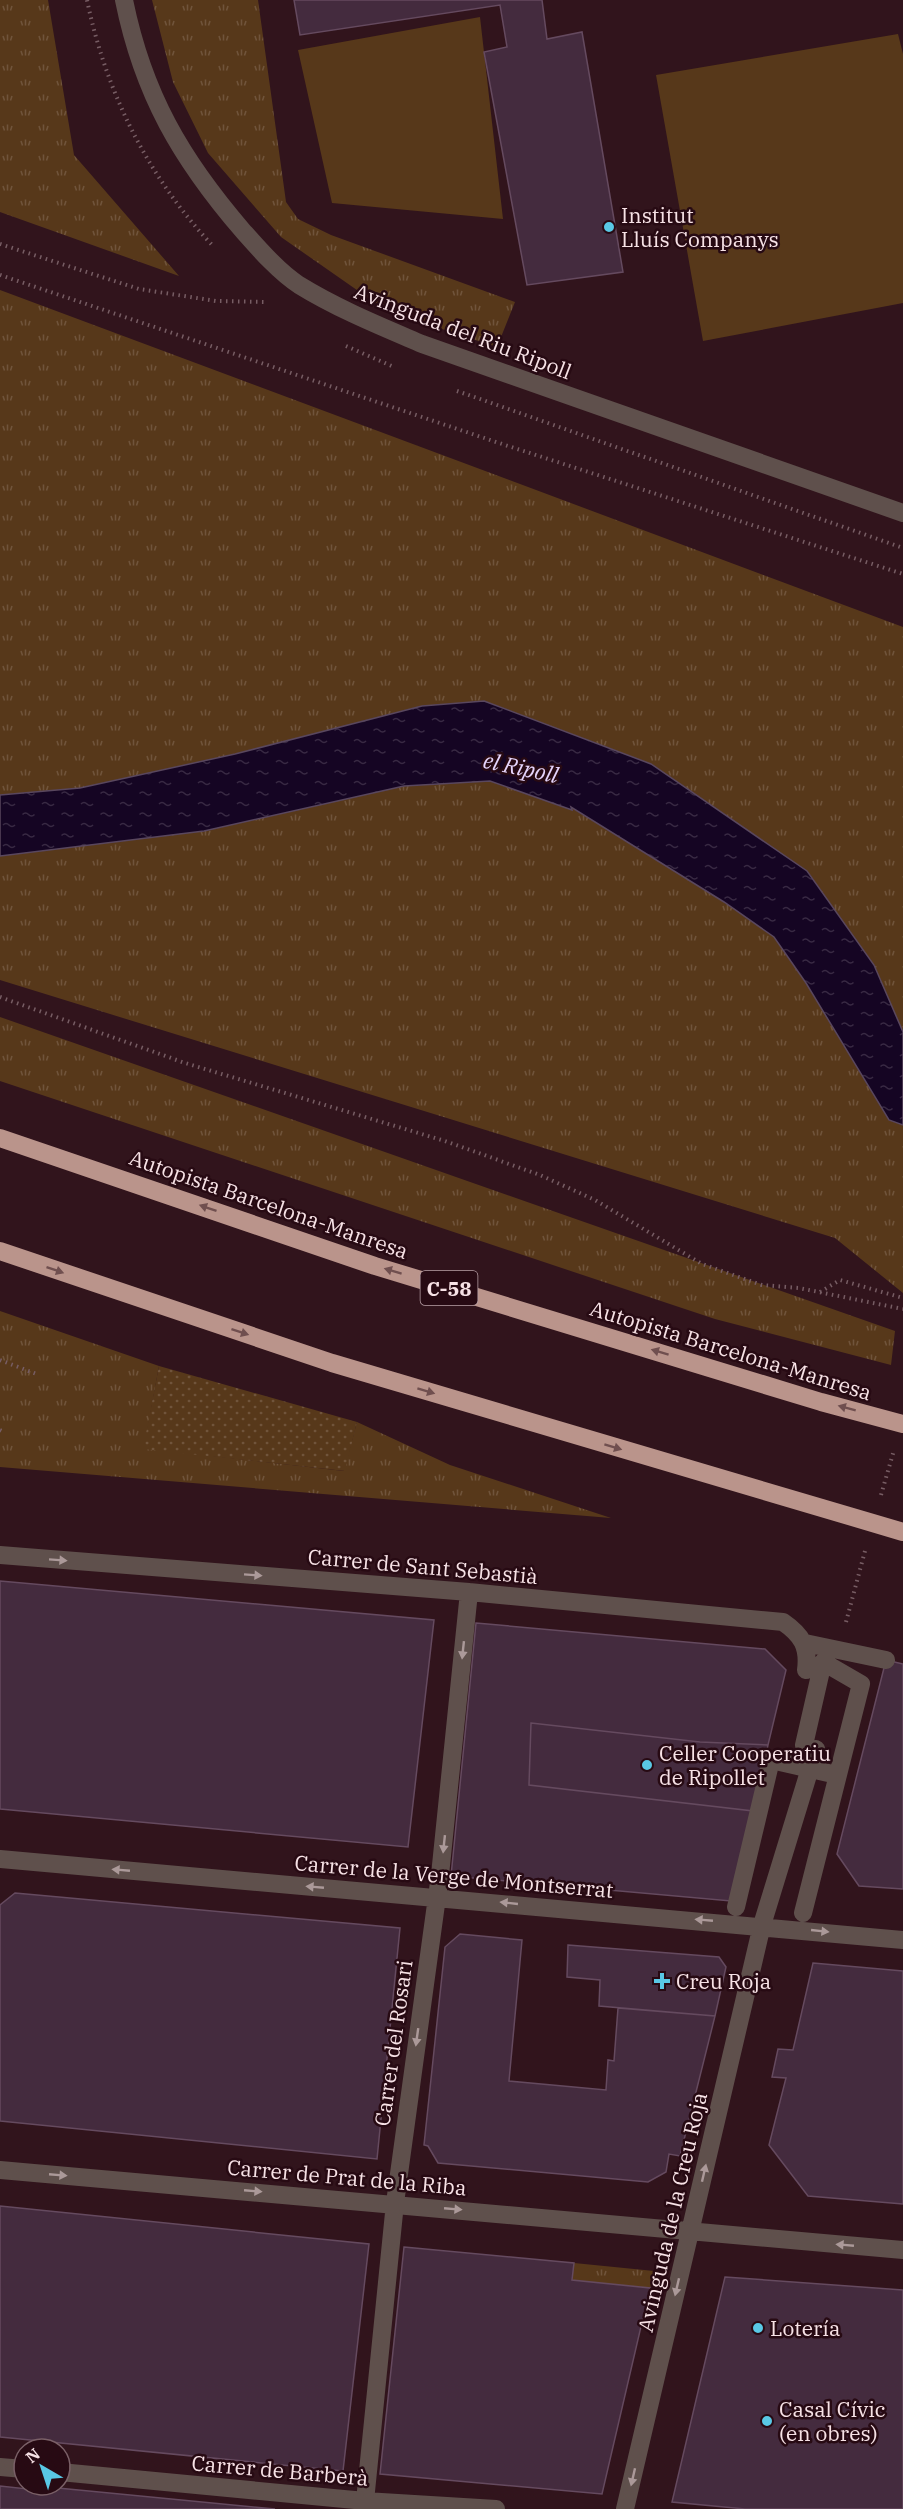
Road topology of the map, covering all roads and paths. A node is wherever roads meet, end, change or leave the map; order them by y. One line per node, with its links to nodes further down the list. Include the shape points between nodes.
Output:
1 (124, 0): 5 (street, Avinguda del Riu Ripoll, via 132,41 147,84 178,145 213,196 254,243 297,283 345,311 422,344)
2 (0, 244): 4 (path, via 139,289 216,301)
3 (0, 275): 6 (path)
4 (267, 302)
5 (903, 513)
6 (903, 574)
7 (0, 997): 10 (path, via 184,1063 445,1141 540,1175 595,1200 702,1264 762,1285)
8 (0, 1138): 15 (highway, Autopista Barcelona-Manresa / C-58, one-way to 8, via 375,1266)
9 (0, 1251): 16 (highway, one-way to 16, via 332,1363)
10 (820, 1293): 11 (path, via 840,1280); 12 (path)
11 (903, 1298)
12 (903, 1309)
13 (0, 1360): 14 (path)
14 (39, 1375)
15 (903, 1424)
16 (903, 1532)
17 (0, 1555): 18 (street, Carrer de Sant Sebastià, one-way to 18)
18 (469, 1592): 19 (street, Carrer de Sant Sebastià, via 783,1622); 26 (street, Carrer del Rosari, one-way to 26)
19 (805, 1643): 20 (street); 21 (street)
20 (886, 1660)
21 (806, 1670)
22 (816, 1749): 23 (street, Avinguda de la Creu Roja)
23 (810, 1769): 24 (street); 24 (street, via 804,1745 823,1662 861,1684); 27 (street, via 771,1760); 29 (street, Avinguda de la Creu Roja)
24 (837, 1775): 28 (street)
25 (0, 1859): 26 (street, Carrer de la Verge de Montserrat, one-way to 25)
26 (436, 1896): 29 (street, Carrer de la Verge de Montserrat, one-way to 26); 32 (street, Carrer del Rosari, one-way to 32)
27 (736, 1907)
28 (803, 1913)
29 (762, 1925): 30 (street, Carrer de la Verge de Montserrat, one-way to 30); 33 (street, Avinguda de la Creu Roja, one-way to 29)
30 (903, 1940)
31 (0, 2170): 32 (street, Carrer de Prat de la Riba, one-way to 32)
32 (395, 2203): 33 (street, Carrer de Prat de la Riba, one-way to 33); 36 (street, Carrer del Rosari)
33 (691, 2230): 34 (street, Carrer de Prat de la Riba, one-way to 33); 38 (street, Avinguda de la Creu Roja, one-way to 38)
34 (903, 2250)
35 (72, 2473): 36 (street, Carrer de Barberà)
36 (365, 2501): 37 (street, Carrer de Barberà)
37 (496, 2509)
38 (625, 2509)

